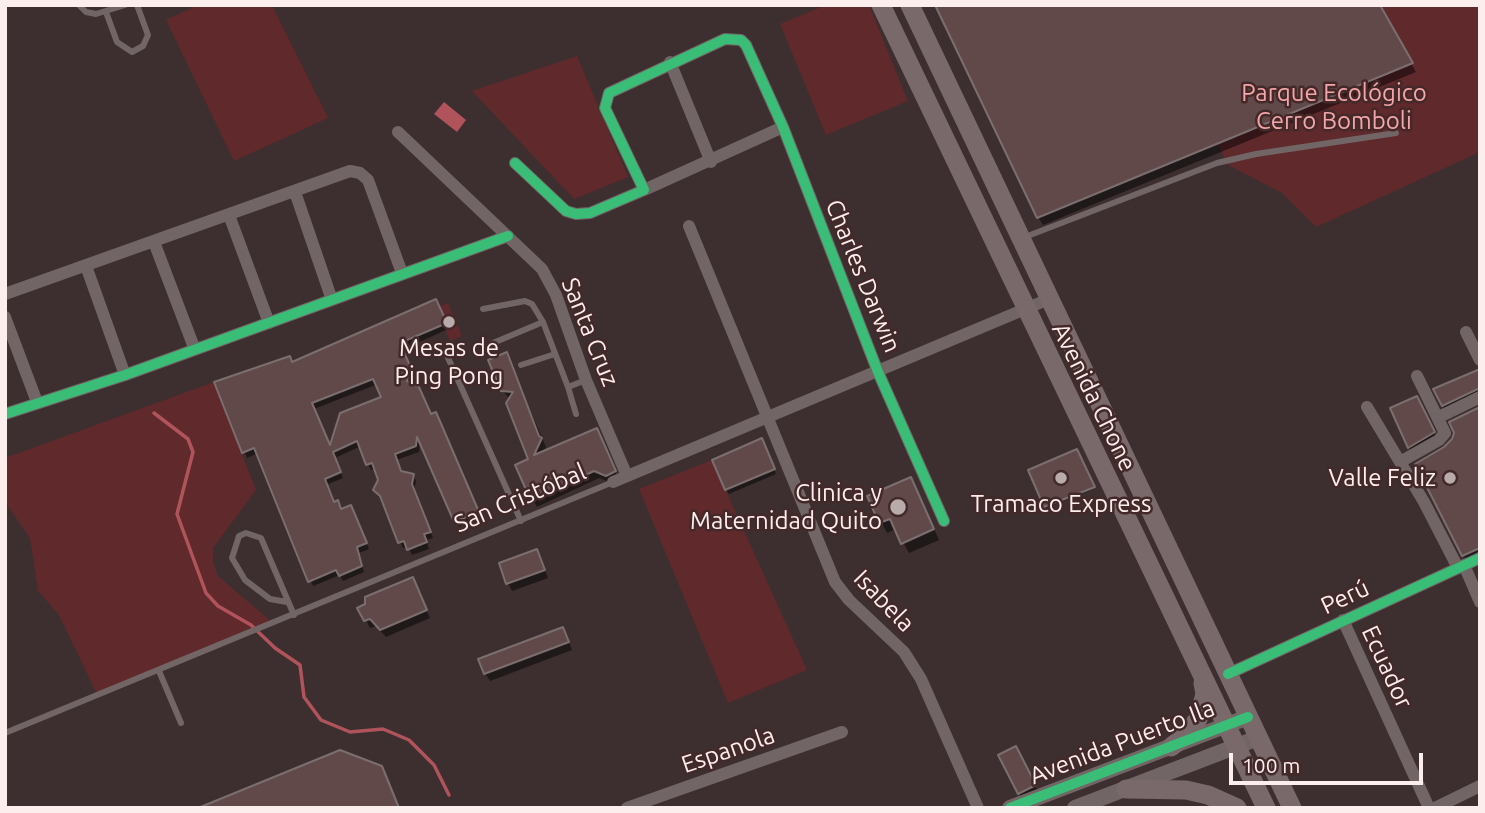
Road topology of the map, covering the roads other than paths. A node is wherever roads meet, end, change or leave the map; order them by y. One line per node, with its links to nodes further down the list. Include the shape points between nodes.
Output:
1 (79, 5): 6 (lane, via 86,12)
2 (125, 5): 6 (lane)
3 (137, 5): 6 (lane, via 148,35 143,47 132,52 117,42)
4 (881, 5): 26 (main road, Avenida Chone)
5 (910, 5): 18 (main road, Avenida Chone)
6 (106, 12)
7 (670, 62): 8 (street, Charles Darwin, via 725,38 746,45); 11 (street); 13 (street, via 615,88 606,100 605,108)
8 (783, 128): 11 (street); 37 (street, Charles Darwin)
9 (398, 132): 17 (street, Santa Cruz)
10 (1396, 133): 18 (lane, via 1217,163)
11 (711, 162): 13 (street)
12 (515, 163): 13 (street, via 566,211 576,214 590,213)
13 (644, 190)
14 (295, 192): 15 (street); 21 (street, via 360,173 368,180); 24 (street)
15 (229, 215): 19 (street); 29 (street)
16 (690, 226): 48 (street, Isabela)
17 (508, 236): 21 (street); 40 (street, Santa Cruz, via 542,269)
18 (1020, 240): 23 (main road, Avenida Chone)
19 (154, 242): 20 (street); 32 (street)
20 (86, 265): 22 (street); 38 (street)
21 (402, 273): 24 (street)
22 (5, 294)
23 (1049, 299): 26 (street, San Cristóbal); 61 (main road, Avenida Chone)
24 (332, 300): 29 (street)
25 (483, 309): 28 (lane, via 525,301)
26 (1025, 310): 37 (street, San Cristóbal); 62 (main road, Avenida Chone)
27 (5, 317): 43 (street)
28 (543, 321): 31 (lane); 34 (lane)
29 (269, 323): 32 (street)
30 (1466, 332): 35 (street)
31 (493, 343)
32 (195, 350): 38 (street)
33 (445, 351): 52 (lane)
34 (555, 354): 36 (lane); 41 (lane)
35 (1480, 360)
36 (521, 365)
37 (878, 372): 48 (street, San Cristóbal); 53 (street, Charles Darwin)
38 (125, 375): 43 (street)
39 (1417, 376): 47 (street)
40 (586, 380): 41 (lane); 50 (street, Santa Cruz)
41 (568, 387): 46 (lane)
42 (1480, 397): 47 (street)
43 (37, 402): 45 (street)
44 (1367, 407): 49 (street)
45 (5, 414)
46 (576, 414)
47 (1439, 417): 49 (street, via 1445,429 1442,438)
48 (767, 418): 50 (street, San Cristóbal); 74 (street, Isabela, via 835,582 904,652 921,679)
49 (1400, 461): 55 (street)
50 (627, 476): 51 (street, San Cristóbal)
51 (613, 482): 52 (lane, San Cristóbal)
52 (521, 521): 58 (lane, San Cristóbal)
53 (944, 521)
54 (1480, 558): 55 (street, Perú)
55 (1461, 567): 56 (street); 59 (street, Perú)
56 (1480, 602)
57 (287, 603): 57 (lane, via 270,599 245,580 232,558 239,536 246,533 261,538); 58 (lane)
58 (294, 615): 60 (lane, San Cristóbal)
59 (1343, 620): 61 (street, Perú); 80 (street, Ecuador)
60 (159, 671): 64 (lane); 67 (lane, San Cristóbal)
61 (1228, 674): 63 (main road, Avenida Chone)
62 (1201, 675): 65 (main road, Avenida Chone); 70 (main road, via 1205,694 1198,719)
63 (1248, 717): 65 (street, Avenida Puerto Ila); 68 (main road, Avenida Chone)
64 (181, 723)
65 (1225, 725): 69 (main road, Avenida Chone); 70 (street, Avenida Puerto Ila)
66 (842, 732): 73 (street, Espanola)
67 (5, 733)
68 (1258, 738): 69 (street, Avenida Puerto Ila); 79 (main road, Avenida Chone)
69 (1236, 746): 72 (street, Avenida Puerto Ila); 78 (main road, Avenida Chone)
70 (1171, 747): 75 (street, Avenida Puerto Ila)
71 (1480, 786): 81 (street)
72 (1126, 789): 76 (street, Avenida Puerto Ila); 77 (main road, via 1186,790)
73 (627, 808)
74 (978, 808)
75 (1010, 808)
76 (1075, 808)
77 (1237, 808)
78 (1266, 808)
79 (1292, 808)
80 (1429, 808)
81 (1435, 808)

